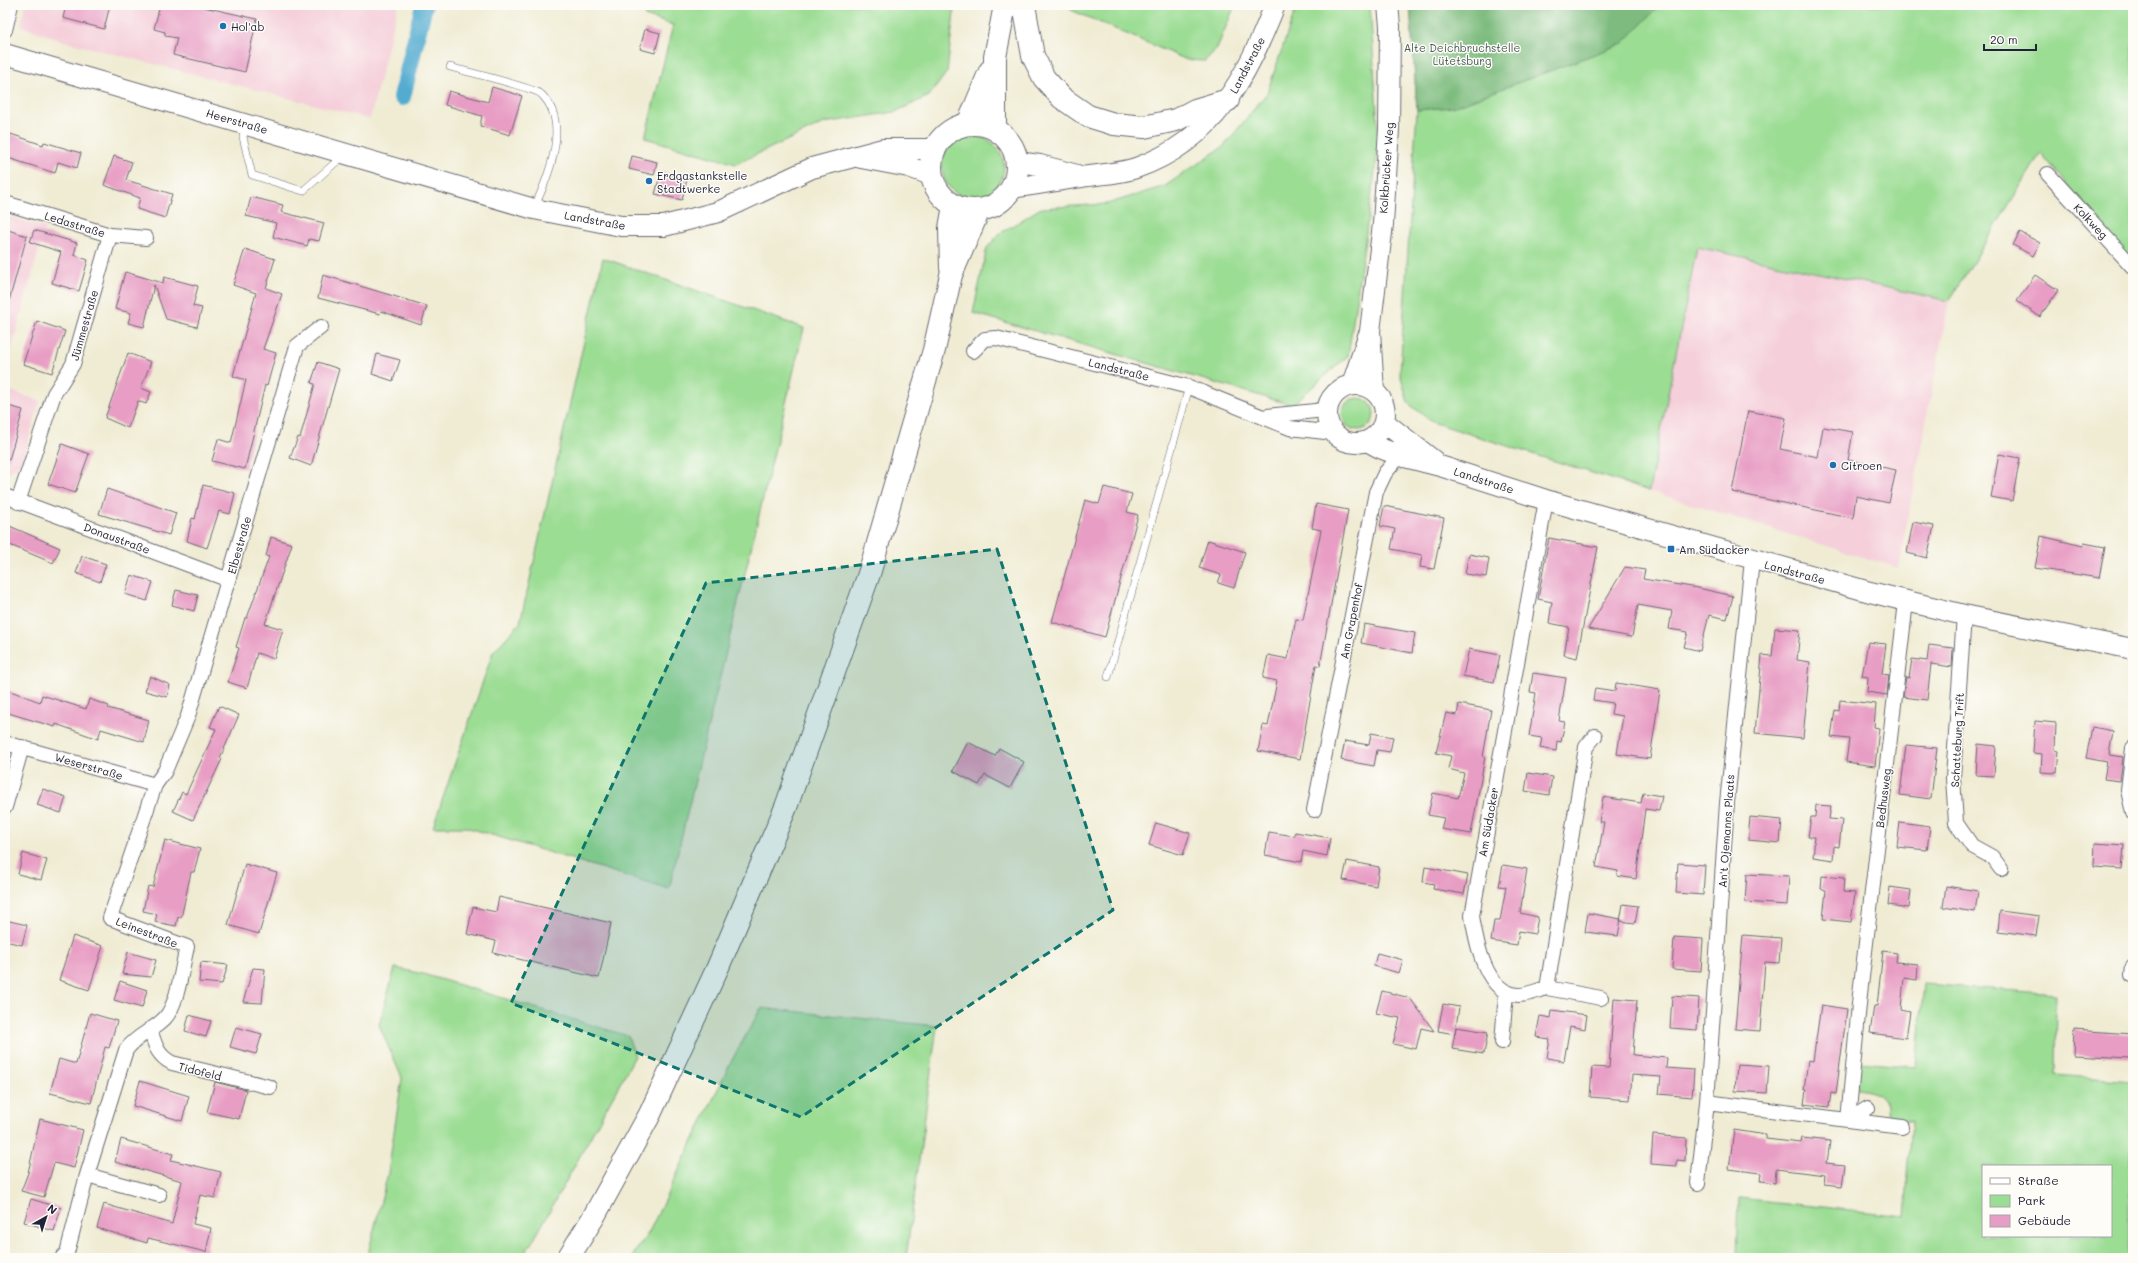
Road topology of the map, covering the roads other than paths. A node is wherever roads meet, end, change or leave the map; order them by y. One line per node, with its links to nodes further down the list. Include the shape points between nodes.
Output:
1 (11, 5): 6 (street)
2 (1005, 5): 8 (main road)
3 (1024, 5): 10 (main road, via 1033,56 1044,78 1062,98 1088,116 1114,124 1144,127 1176,120 1195,110)
4 (1275, 5): 10 (street, Landstraße, via 1244,74)
5 (1388, 5): 32 (street, Kolkbrücker Weg, via 1389,129 1383,224)
6 (5, 30)
7 (5, 54): 11 (street, Heerstraße)
8 (996, 57): 12 (main road); 13 (main road)
9 (450, 67): 25 (lane, via 540,93 554,111 557,138)
10 (1228, 100): 20 (street, Landstraße, via 1190,139 1160,158 1135,168)
11 (246, 124): 15 (street, Heerstraße); 15 (lane, via 243,137 252,175 303,191)
12 (968, 124): 13 (main road); 14 (main road, via 954,128 943,137)
13 (995, 129): 17 (main road, via 1006,137 1014,149)
14 (935, 149): 16 (street, Landstraße, via 883,149); 19 (main road, via 931,161)
15 (346, 153): 22 (street, Heerstraße)
16 (856, 157): 19 (street, Landstraße, via 909,167); 25 (street, Landstraße, via 812,168 718,212 664,226 621,226)
17 (1018, 162): 20 (street, Landstraße); 21 (main road)
18 (2048, 174): 29 (street, Kolkweg)
19 (931, 175): 24 (main road, via 936,188)
20 (1082, 176): 21 (street, Landstraße)
21 (1012, 188): 26 (main road, via 1004,199)
22 (469, 189): 25 (street, Landstraße)
23 (5, 202): 27 (street, Ledastraße)
24 (954, 206): 26 (main road); 30 (main road, via 950,228)
25 (534, 209)
26 (979, 210): 30 (main road)
27 (110, 235): 28 (street, Ledastraße); 43 (street, Jümmestraße, via 73,364 54,394)
28 (146, 238)
29 (2133, 267)
30 (951, 275): 74 (main road, via 934,350 869,574 786,807 718,967 650,1114)
31 (321, 327): 46 (street, Elbestraße, via 297,346)
32 (1370, 330): 34 (street, Kolkbrücker Weg); 36 (street, Kolkbrücker Weg)
33 (973, 351): 35 (street, Landstraße, via 985,339 996,338)
34 (1352, 385): 36 (street, via 1360,385); 37 (street, via 1336,393)
35 (1189, 387): 38 (street, Landstraße); 50 (lane)
36 (1374, 391): 39 (street, via 1384,405)
37 (1328, 408): 38 (street, Landstraße); 40 (street, via 1330,425)
38 (1265, 416): 40 (street, Landstraße, via 1290,428)
39 (1384, 422): 41 (street, via 1380,430); 42 (street, Landstraße)
40 (1334, 433): 41 (street, via 1349,442)
41 (1367, 441): 42 (street, Landstraße, via 1380,448)
42 (1406, 449): 44 (street, Landstraße, via 1440,466); 57 (street, Am Grapenhof, via 1385,473 1376,492)
43 (11, 499): 46 (street, Donaustraße)
44 (1546, 500): 45 (street, Landstraße); 61 (street, Am Südacker, via 1472,916 1478,949 1494,983)
45 (1752, 560): 47 (street, Landstraße); 66 (street, An't Ojemanns Plaats, via 1727,803)
46 (229, 580): 55 (street, Elbestraße, via 188,716 165,771)
47 (1906, 602): 48 (street, Landstraße); 68 (street, Bedhusweg, via 1860,994)
48 (1964, 615): 49 (street, Landstraße); 59 (street, Schatteburg Trift, via 1953,778 1956,822 1972,846 1992,857)
49 (2133, 649)
50 (1108, 677)
51 (1595, 736): 60 (street, via 1586,748)
52 (5, 743): 53 (street, Weserstraße)
53 (22, 747): 55 (street, Weserstraße); 56 (street)
54 (2133, 748): 58 (street, via 2128,790)
55 (154, 786): 63 (street, Leinestraße, via 110,918 187,947 170,1010)
56 (5, 807)
57 (1314, 810)
58 (2133, 813)
59 (2001, 869)
60 (1547, 988): 61 (street, via 1519,995); 62 (street)
61 (1506, 992): 64 (street)
62 (1601, 998)
63 (150, 1029): 65 (street, Tidofeld, via 157,1050 163,1058 172,1063); 70 (street, Leinestraße, via 139,1035 126,1050)
64 (1502, 1042)
65 (270, 1087)
66 (1706, 1102): 68 (street); 71 (street, An't Ojemanns Plaats)
67 (1868, 1108): 68 (street)
68 (1848, 1120): 69 (street)
69 (1902, 1127)
70 (86, 1175): 72 (street); 73 (street, Leinestraße, via 67,1253)
71 (1698, 1183)
72 (159, 1196)
73 (62, 1258)
74 (568, 1258)

